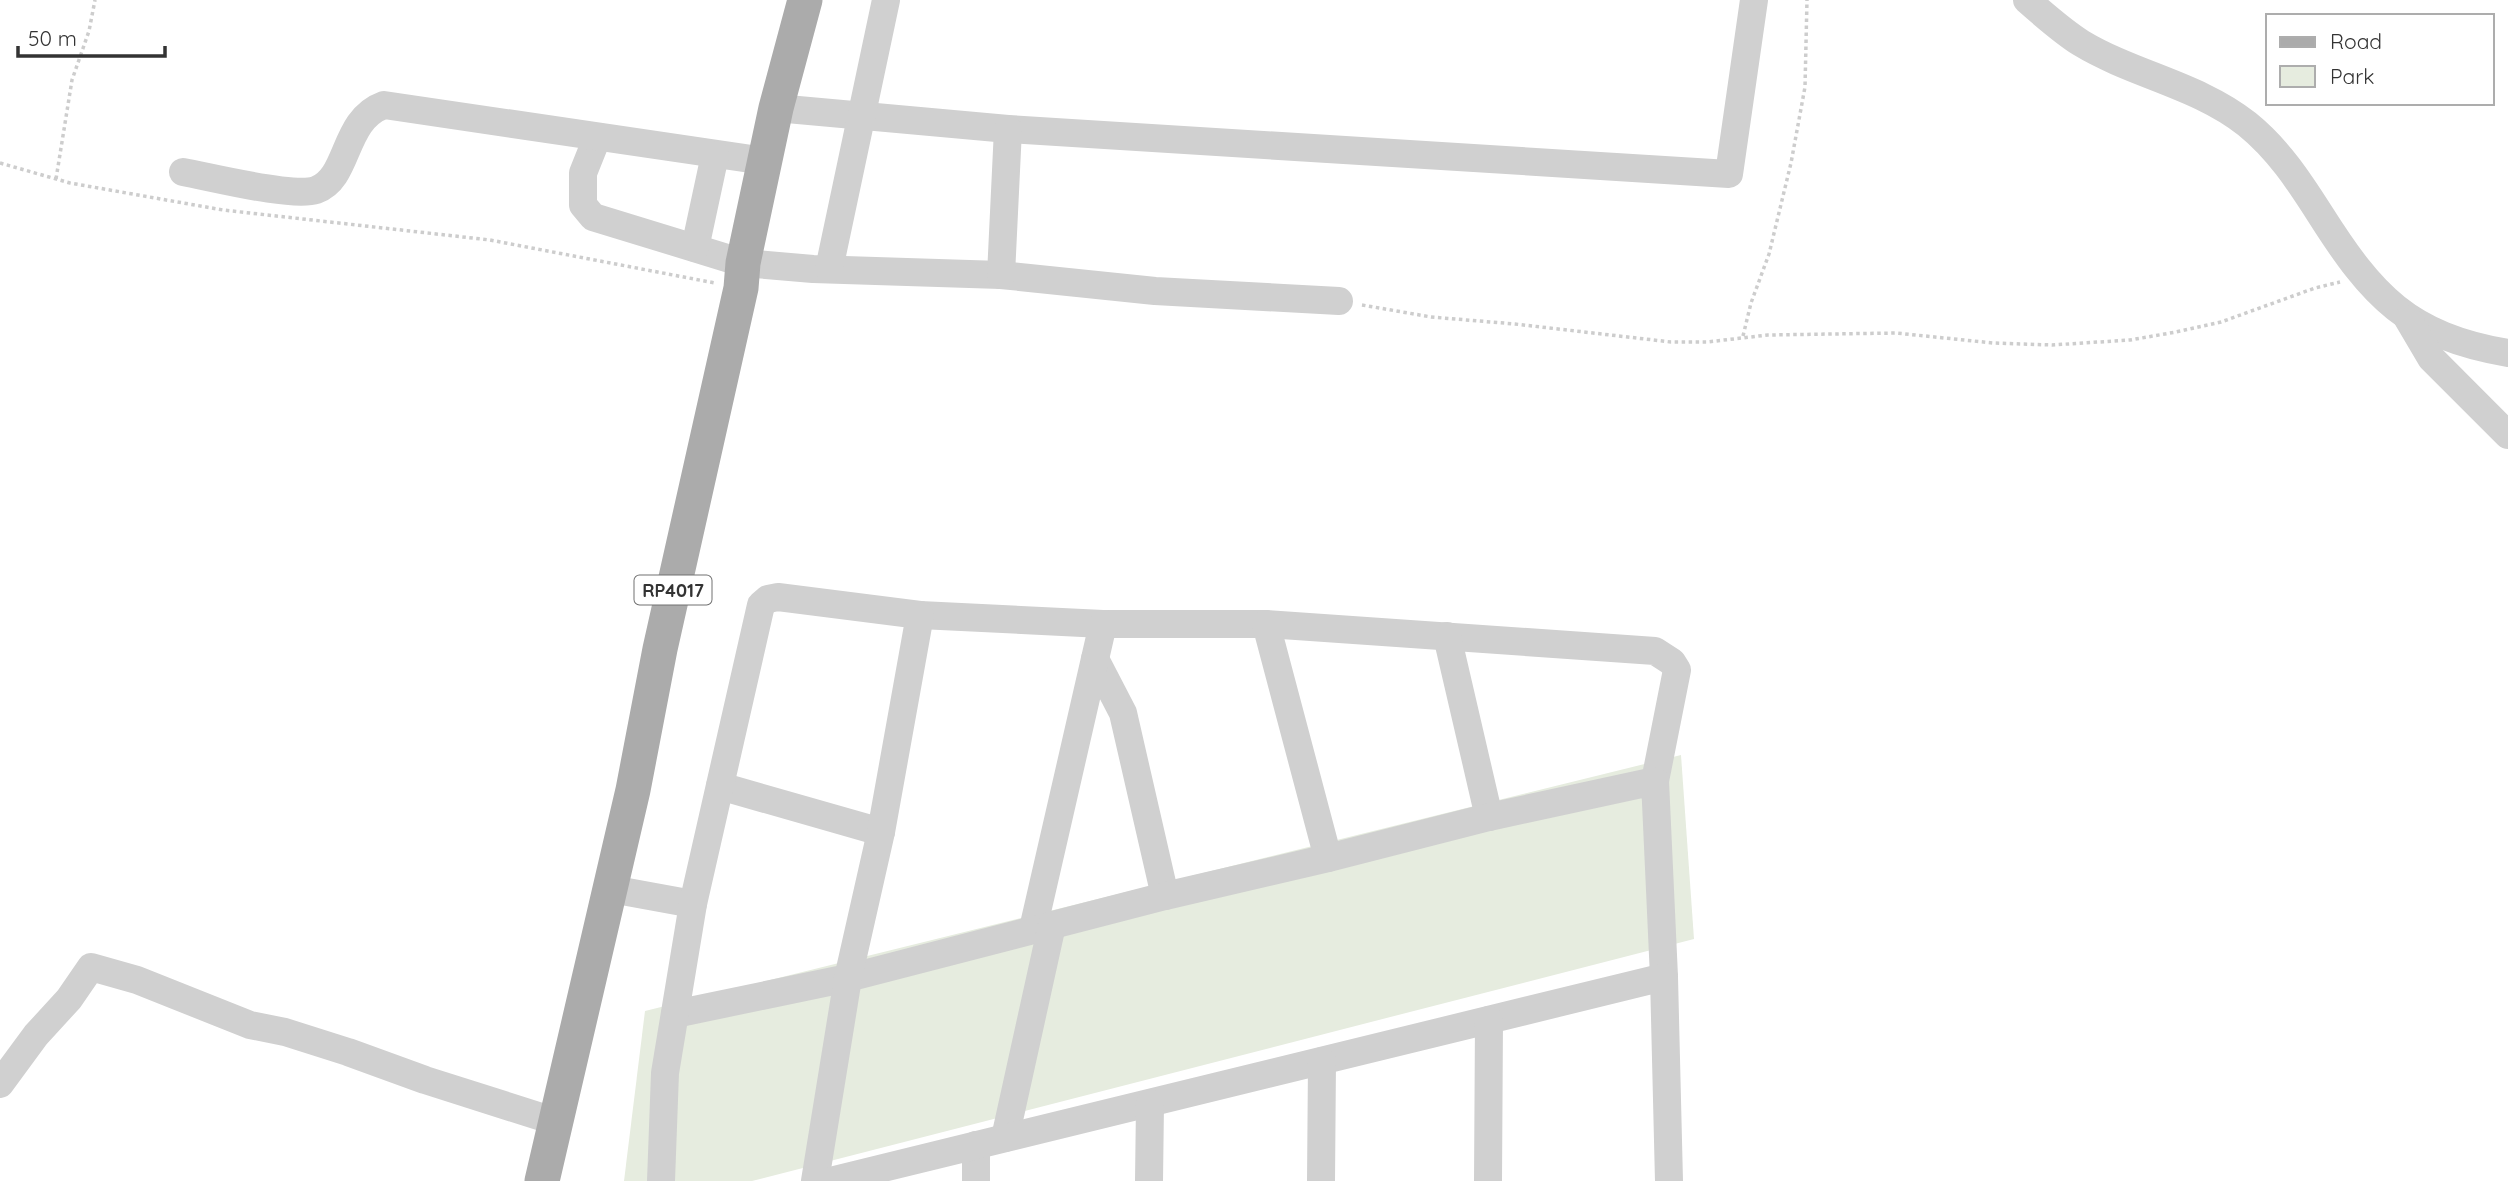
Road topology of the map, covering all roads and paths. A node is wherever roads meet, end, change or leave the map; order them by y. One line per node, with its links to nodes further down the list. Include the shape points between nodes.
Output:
1 (95, 0): 15 (path, via 72,80)
2 (805, 0): 7 (main road, RP4017)
3 (886, 0): 8 (street)
4 (1754, 0): 9 (street, via 1730,174)
5 (1807, 0): 23 (path, via 1805,87 1791,163)
6 (2027, 0): 20 (street, via 2081,43 2198,93 2246,123 2276,150)
7 (776, 108): 8 (street); 12 (main road, RP4017)
8 (861, 116): 9 (street); 17 (street)
9 (1008, 129): 18 (street)
10 (597, 138): 11 (street); 14 (street, via 384,105 371,110 352,134 337,173 317,190 294,192); 16 (street, via 583,173 583,205 593,217)
11 (715, 155): 12 (street); 16 (street)
12 (764, 162): 19 (main road, RP4017)
13 (0, 163): 15 (path)
14 (183, 172)
15 (55, 180): 19 (path, via 223,210 490,240)
16 (695, 248): 19 (street)
17 (828, 269): 18 (street); 19 (street)
18 (1001, 275): 21 (street, via 1155,291)
19 (742, 276): 36 (main road, RP4017)
20 (2364, 276): 22 (street); 23 (path, via 2315,288 2221,322 2130,340 2052,345 1896,333)
21 (1339, 301): 23 (path, via 1431,317 1659,341 1699,343)
22 (2408, 318): 24 (street, via 2455,340); 25 (street, via 2431,358)
23 (1743, 337)
24 (2508, 353)
25 (2508, 435)
26 (920, 615): 27 (street); 32 (street, via 768,599 761,605); 34 (street)
27 (1103, 624): 28 (street); 30 (street)
28 (1266, 624): 29 (street); 35 (street)
29 (1447, 636): 31 (street, via 1647,649 1664,655 1677,670); 33 (street)
30 (1095, 659): 37 (street, via 1124,713); 39 (street)
31 (1655, 782): 33 (street); 40 (street)
32 (720, 786): 34 (street); 38 (street)
33 (1489, 817): 35 (street)
34 (881, 832): 41 (street)
35 (1328, 858): 37 (street)
36 (611, 889): 38 (street); 47 (main road, RP4017)
37 (1165, 896): 39 (street)
38 (693, 904): 42 (street)
39 (1042, 927): 41 (street); 48 (street)
40 (1664, 977): 43 (street); 58 (street)
41 (848, 978): 42 (street); 52 (street)
42 (675, 1014): 51 (street, via 665,1073)
43 (1489, 1020): 44 (street); 57 (street)
44 (1322, 1061): 46 (street); 56 (street)
45 (0, 1084): 47 (street, via 91,967 137,980 250,1025 298,1036)
46 (1150, 1104): 48 (street); 55 (street)
47 (554, 1121): 50 (main road, RP4017)
48 (1005, 1138): 49 (street)
49 (976, 1145): 53 (street); 54 (street)
50 (542, 1181)
51 (661, 1181)
52 (815, 1181)
53 (830, 1181)
54 (976, 1181)
55 (1149, 1181)
56 (1321, 1181)
57 (1488, 1181)
58 (1669, 1181)

